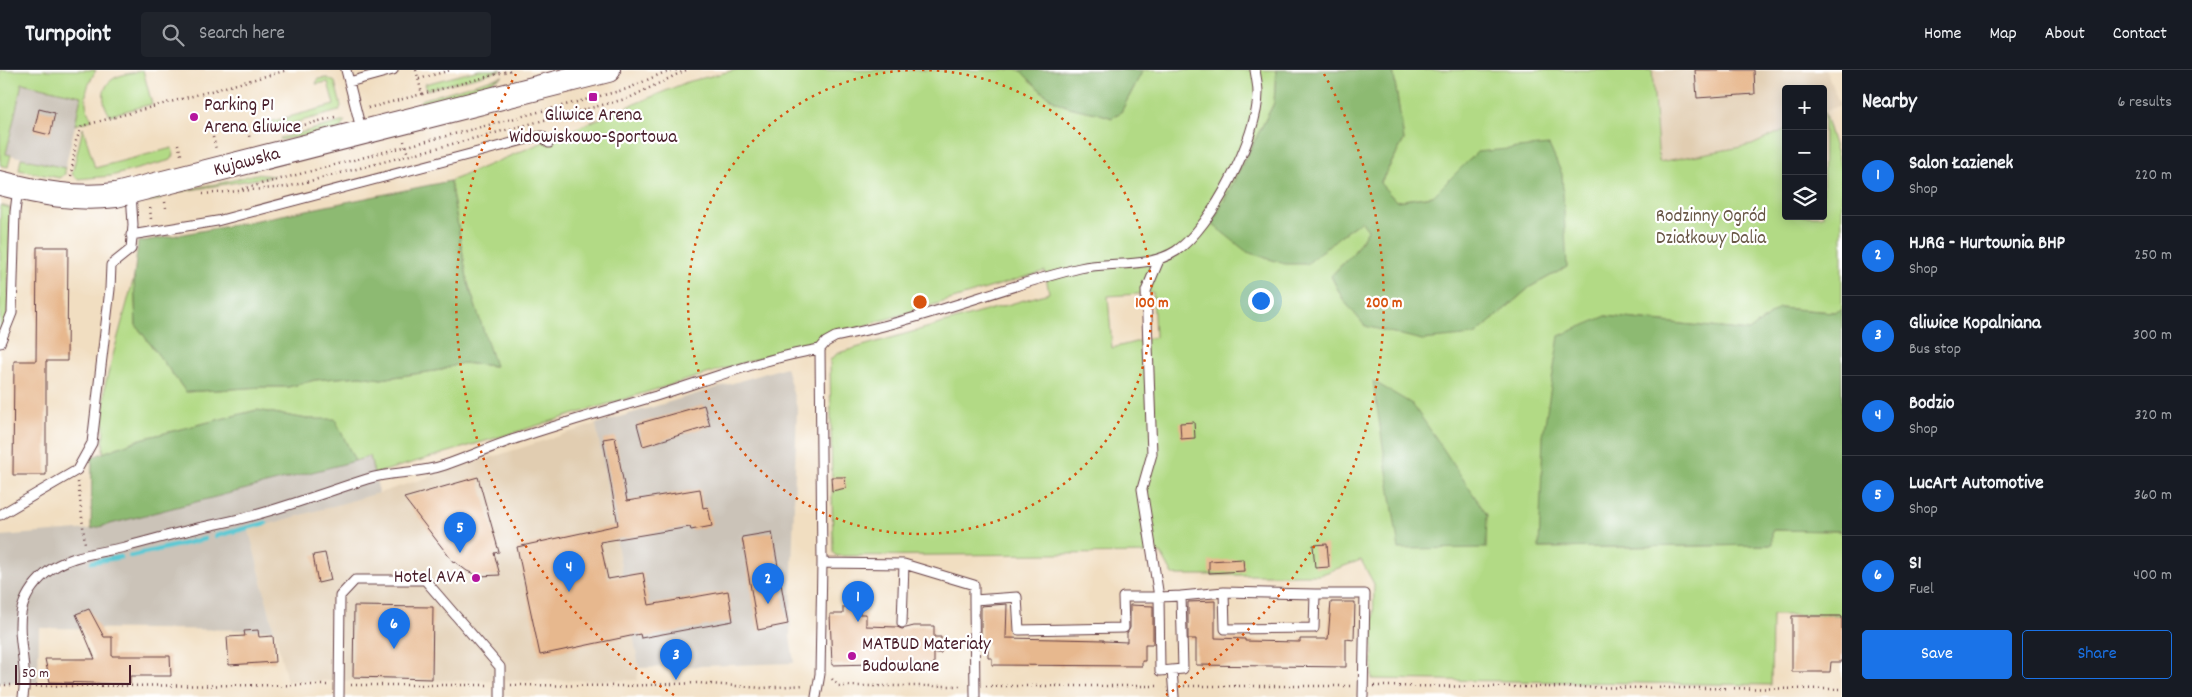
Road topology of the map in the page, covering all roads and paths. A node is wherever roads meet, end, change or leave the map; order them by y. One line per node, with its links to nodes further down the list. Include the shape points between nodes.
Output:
1 (288, 70): 25 (path, via 82,126 76,141)
2 (346, 70): 12 (lane)
3 (393, 70): 12 (lane)
4 (416, 70): 11 (path)
5 (451, 70): 11 (path)
6 (512, 70): 13 (path)
7 (608, 70): 18 (street, Kujawska)
8 (678, 70): 9 (path, via 665,72 627,89 236,191 278,189 629,98)
9 (686, 70)
10 (1255, 70): 31 (lane, via 1258,93 1252,124 1241,158 1220,201 1190,239)
11 (419, 79): 13 (path)
12 (349, 82): 18 (lane)
13 (422, 94): 14 (path)
14 (365, 109)
15 (335, 117): 17 (path)
16 (247, 126): 20 (path)
17 (299, 127)
18 (362, 133): 27 (street, Kujawska)
19 (214, 137): 23 (path)
20 (250, 140)
21 (549, 143): 30 (lane, via 542,136 535,137 217,222)
22 (178, 144): 24 (path)
23 (216, 149)
24 (182, 158)
25 (70, 180)
26 (9, 186): 27 (street, Kujawska, via 78,197); 32 (lane, via 15,212 12,314)
27 (131, 191): 30 (lane)
28 (165, 202): 29 (path)
29 (166, 208)
30 (132, 235): 34 (lane, via 131,249 111,265 92,443)
31 (1159, 260): 33 (lane, via 1082,268 1052,275 905,320 835,337); 42 (lane, via 1146,291 1152,454 1142,489)
32 (0, 343)
33 (820, 349): 36 (lane, via 771,359 520,437 444,465 382,475 236,520); 37 (lane)
34 (77, 470): 35 (lane); 36 (path)
35 (0, 515)
36 (86, 555): 53 (lane, via 47,572 22,607 18,632 25,670)
37 (822, 563): 38 (lane); 56 (lane, via 820,674)
38 (904, 564): 43 (lane, via 974,584); 44 (lane)
39 (1224, 592): 40 (lane); 40 (lane, via 1225,629 1314,628); 41 (lane)
40 (1315, 594): 51 (lane, via 1365,594)
41 (1181, 596): 42 (lane); 45 (lane, via 1183,669)
42 (1159, 597): 43 (lane, via 1123,598 1124,628 1019,630 1017,597); 45 (lane, via 1160,671)
43 (974, 600): 49 (lane)
44 (902, 623)
45 (1172, 670): 50 (lane)
46 (828, 674): 49 (path, via 838,686)
47 (809, 681): 48 (path, via 805,686 762,688)
48 (697, 683)
49 (975, 686): 50 (path); 57 (lane)
50 (1173, 686): 51 (path); 58 (lane)
51 (1363, 686): 52 (path); 59 (lane)
52 (1842, 689)
53 (23, 697)
54 (339, 697): 55 (lane, via 340,596 355,580 425,580 500,667)
55 (500, 697)
56 (816, 697)
57 (975, 697)
58 (1174, 697)
59 (1363, 697)

